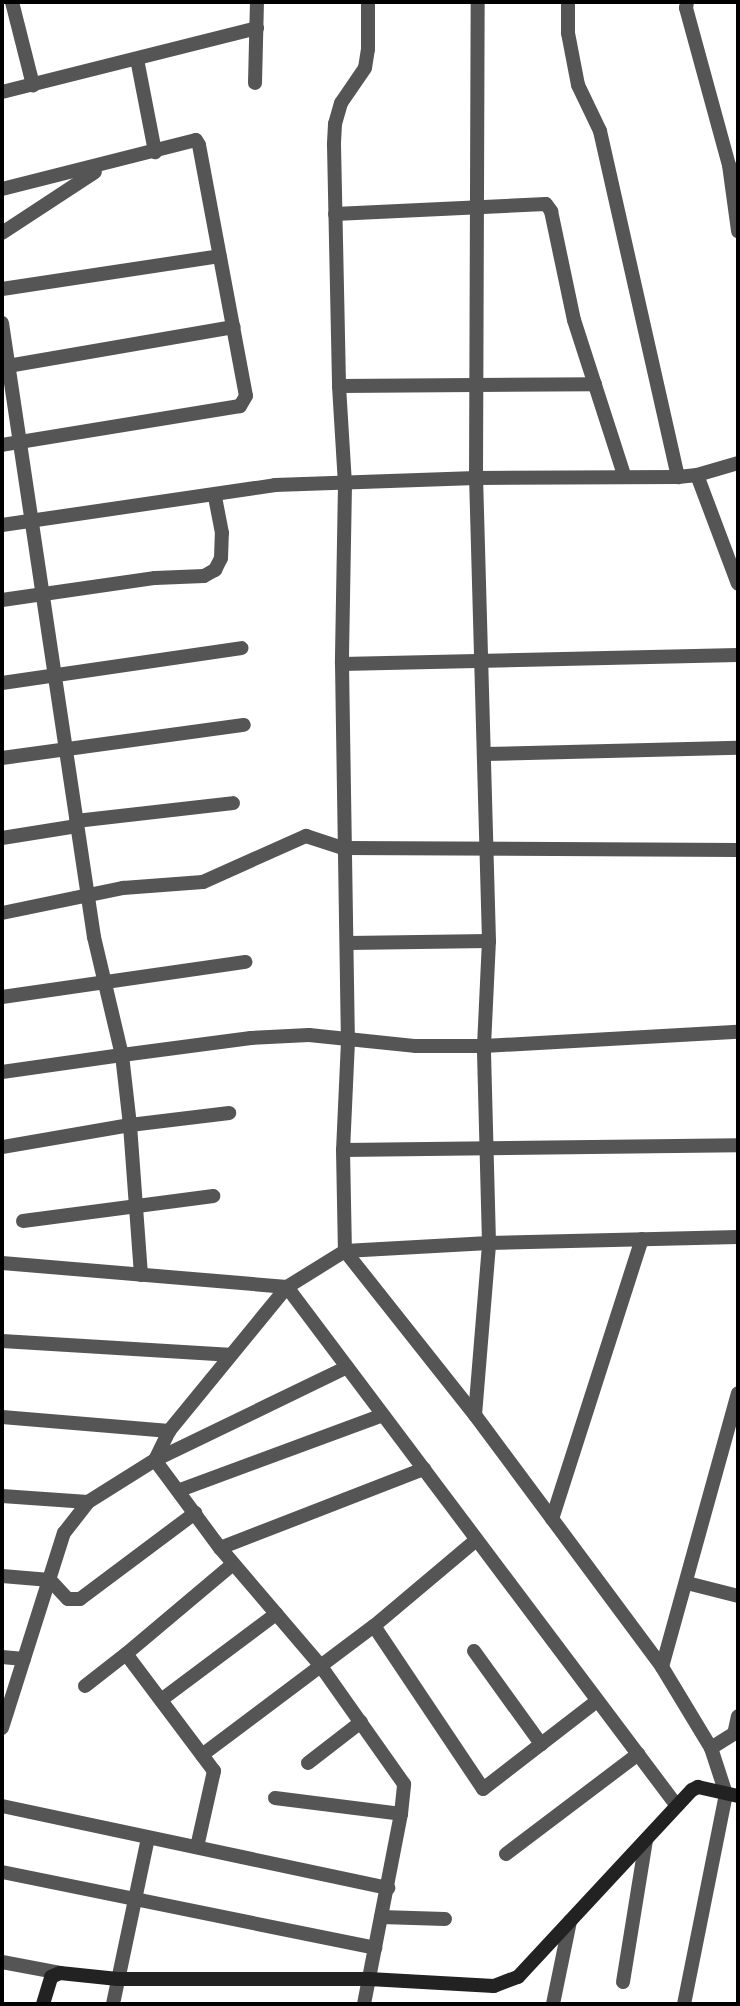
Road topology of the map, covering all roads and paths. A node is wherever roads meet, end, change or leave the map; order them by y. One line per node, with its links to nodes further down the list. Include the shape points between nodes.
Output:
1 (12, 2): 10 (street)
2 (257, 2): 7 (street)
3 (368, 2): 16 (street, via 365,68 341,103 335,124)
4 (478, 2): 15 (street)
5 (568, 2): 32 (street, via 568,33 578,85 600,131)
6 (687, 2): 17 (street, via 729,165)
7 (257, 28): 8 (street); 9 (street)
8 (138, 59): 10 (street); 12 (street)
9 (255, 83)
10 (33, 85): 11 (street)
11 (2, 92)
12 (155, 152): 13 (street); 19 (street, via 190,140 199,145)
13 (105, 165): 14 (street); 18 (street)
14 (2, 189)
15 (479, 206): 16 (street); 24 (street, via 538,202 551,211 574,320); 25 (street)
16 (335, 214): 26 (street)
17 (738, 231)
18 (2, 233)
19 (220, 256): 20 (street); 22 (street)
20 (2, 289)
21 (2, 323): 23 (street)
22 (234, 327): 23 (street); 27 (street, via 246,396 240,406)
23 (5, 367): 27 (street)
24 (594, 384): 25 (street); 30 (street)
25 (478, 385): 26 (street); 33 (street)
26 (339, 386): 34 (street)
27 (19, 442): 28 (street); 36 (street)
28 (2, 445)
29 (738, 463): 31 (street)
30 (624, 475): 32 (street); 33 (street)
31 (697, 475): 32 (street); 38 (street)
32 (678, 477)
33 (476, 478): 34 (street); 43 (street)
34 (345, 484): 35 (street, via 275,485); 44 (street)
35 (215, 496): 36 (street); 39 (street, via 222,533 221,558 215,570 204,576)
36 (30, 521): 37 (street); 39 (street)
37 (2, 525)
38 (738, 584)
39 (42, 594): 40 (street); 45 (street)
40 (2, 600)
41 (241, 648): 45 (street)
42 (738, 655): 43 (street)
43 (482, 660): 44 (street); 50 (street)
44 (342, 664): 55 (street)
45 (54, 676): 46 (street); 48 (street)
46 (2, 683)
47 (244, 724): 48 (street)
48 (65, 748): 51 (street); 53 (street)
49 (738, 748): 50 (street)
50 (485, 754): 56 (street)
51 (2, 758)
52 (233, 803): 53 (street)
53 (77, 824): 54 (street); 58 (street)
54 (2, 838)
55 (343, 848): 56 (street); 58 (street, via 306,836 203,882); 61 (street)
56 (489, 848): 57 (street); 60 (street)
57 (738, 850)
58 (88, 895): 59 (street); 63 (street)
59 (2, 913)
60 (489, 941): 61 (street); 67 (street)
61 (348, 943): 66 (street)
62 (245, 962): 63 (street)
63 (107, 981): 64 (street); 68 (street)
64 (2, 997)
65 (738, 1032): 67 (street)
66 (348, 1041): 67 (street); 68 (street, via 309,1035 251,1038); 75 (street)
67 (484, 1046): 74 (street)
68 (122, 1055): 69 (street); 71 (street)
69 (2, 1072)
70 (229, 1113): 71 (street)
71 (130, 1125): 73 (street); 77 (street)
72 (738, 1145): 74 (street)
73 (2, 1147)
74 (487, 1147): 75 (street); 81 (street)
75 (343, 1150): 82 (street)
76 (213, 1196): 77 (street)
77 (136, 1205): 78 (street); 84 (street)
78 (23, 1221)
79 (738, 1237): 80 (street)
80 (642, 1239): 81 (street); 100 (street)
81 (489, 1243): 82 (street); 91 (street)
82 (345, 1251): 85 (street); 91 (street)
83 (2, 1263): 84 (street)
84 (141, 1275): 85 (street)
85 (287, 1287): 87 (street); 88 (street)
86 (2, 1341): 87 (street)
87 (229, 1355): 93 (street)
88 (346, 1367): 90 (street); 94 (street)
89 (738, 1393): 106 (street)
90 (383, 1415): 95 (street); 96 (street)
91 (475, 1415): 100 (street)
92 (2, 1417): 93 (street)
93 (169, 1431): 94 (street)
94 (155, 1460): 96 (street); 98 (street)
95 (424, 1469): 101 (street); 102 (street)
96 (180, 1490): 99 (street)
97 (2, 1496): 98 (street)
98 (88, 1502): 105 (street, via 64,1533)
99 (195, 1513): 102 (street); 105 (street, via 80,1599 68,1599)
100 (552, 1519): 115 (street)
101 (477, 1540): 109 (street); 118 (street)
102 (219, 1548): 103 (street)
103 (233, 1564): 108 (street); 111 (street)
104 (2, 1576): 105 (street)
105 (50, 1580): 113 (street)
106 (687, 1583): 107 (street); 115 (street)
107 (738, 1596)
108 (276, 1614): 114 (street); 117 (street)
109 (374, 1626): 114 (street); 122 (street, via 483,1789)
110 (474, 1651): 122 (street)
111 (126, 1654): 116 (street); 117 (street)
112 (2, 1657): 113 (street)
113 (24, 1659): 121 (street)
114 (320, 1665): 119 (street); 125 (street)
115 (662, 1667): 123 (street)
116 (85, 1686)
117 (161, 1700): 125 (street)
118 (597, 1701): 122 (street); 124 (street)
119 (361, 1722): 126 (street); 131 (street, via 404,1784)
120 (737, 1726): 123 (street)
121 (2, 1728)
122 (541, 1744)
123 (711, 1748): 127 (street)
124 (638, 1754): 130 (street); 135 (street)
125 (202, 1755): 134 (street, via 214,1771)
126 (308, 1763)
127 (732, 1795): 130 (street, via 698,1787); 152 (street)
128 (275, 1798): 131 (street)
129 (2, 1806): 132 (street)
130 (677, 1806): 133 (street)
131 (401, 1814): 137 (street)
132 (148, 1838): 134 (street); 138 (street)
133 (646, 1840): 141 (street); 147 (street)
134 (197, 1847): 137 (street)
135 (506, 1853)
136 (2, 1872): 138 (street)
137 (388, 1888): 139 (street)
138 (135, 1900): 142 (street); 145 (street)
139 (381, 1917): 140 (street); 142 (street)
140 (445, 1919)
141 (570, 1921): 146 (street, via 518,1977 494,1986); 151 (street)
142 (375, 1948): 146 (street)
143 (2, 1962): 144 (street)
144 (60, 1973): 145 (street); 148 (street, via 51,1977)
145 (118, 1979): 146 (street); 149 (street)
146 (369, 1979): 150 (street)
147 (623, 1982)
148 (43, 2004)
149 (113, 2004)
150 (364, 2004)
151 (553, 2004)
152 (684, 2004)

